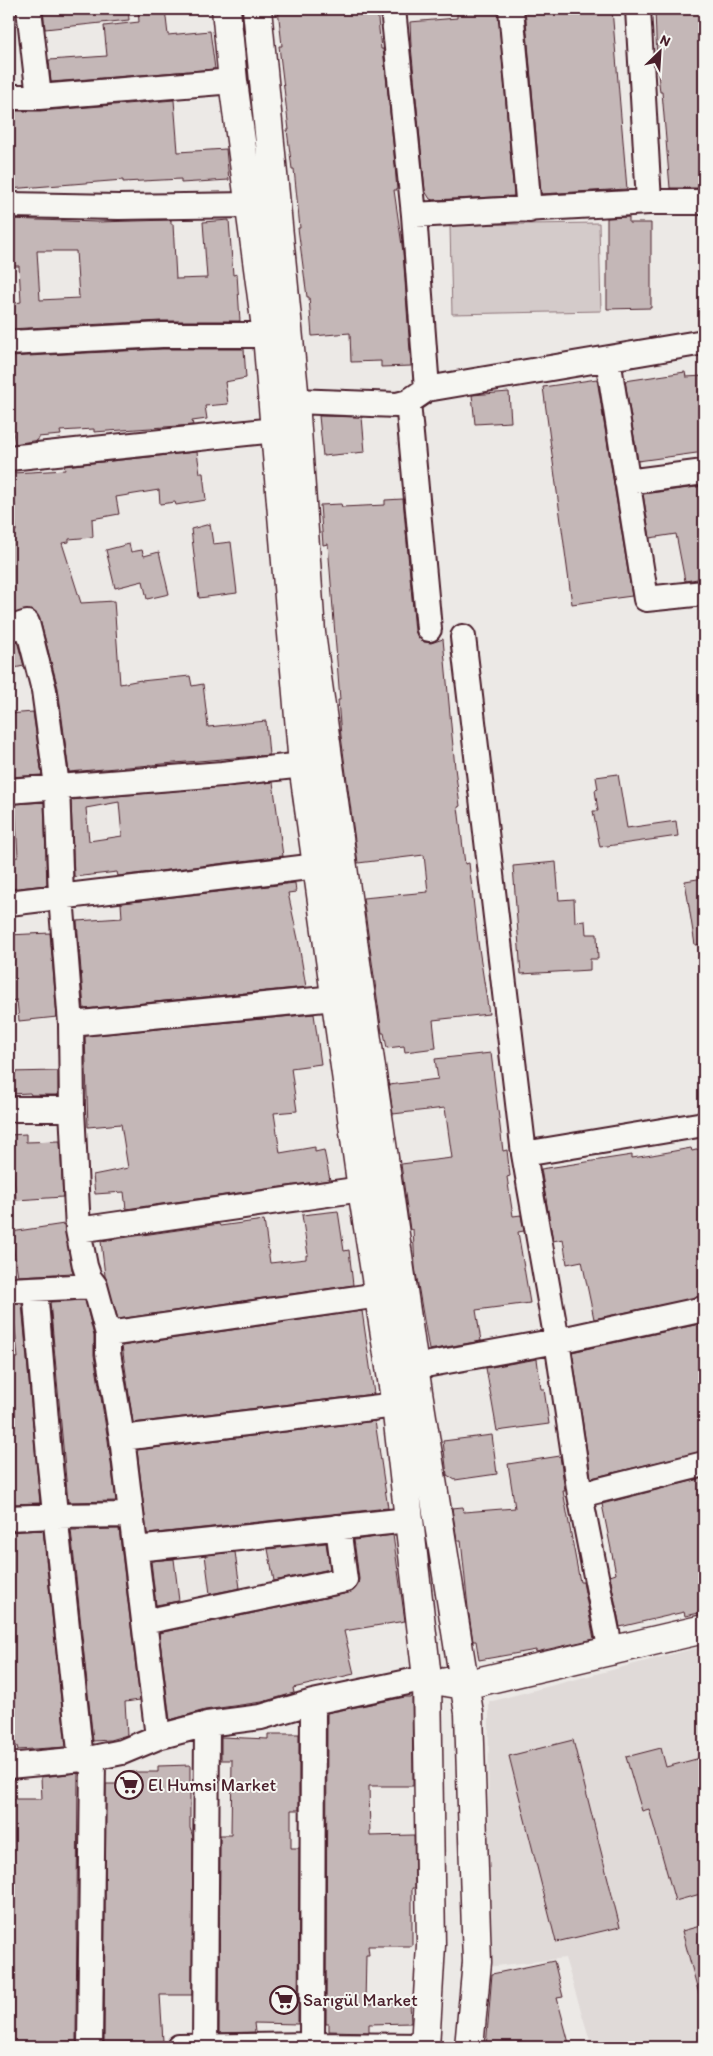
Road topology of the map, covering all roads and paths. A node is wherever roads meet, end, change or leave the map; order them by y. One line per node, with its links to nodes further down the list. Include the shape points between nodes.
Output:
1 (28, 9): 10 (street)
2 (226, 9): 8 (main road)
3 (257, 9): 22 (main road)
4 (393, 9): 5 (street); 16 (street)
5 (400, 9)
6 (511, 9): 15 (street)
7 (638, 9): 11 (street)
8 (233, 81): 10 (street); 14 (main road)
9 (9, 97): 10 (street)
10 (38, 97)
11 (648, 202): 12 (street); 15 (street)
12 (704, 202)
13 (9, 205): 14 (street)
14 (250, 205): 17 (main road)
15 (529, 210): 16 (street)
16 (414, 215): 21 (street)
17 (267, 336): 19 (street, via 162,335); 23 (main road)
18 (704, 342): 20 (street)
19 (9, 343)
20 (608, 360): 21 (street); 26 (street)
21 (418, 395): 22 (street, via 397,404); 29 (street)
22 (295, 401): 52 (main road, via 311,633)
23 (275, 430): 24 (street); 31 (main road)
24 (9, 458)
25 (704, 472): 26 (street)
26 (627, 482): 27 (street, via 646,599)
27 (704, 593)
28 (9, 629): 32 (street, via 27,623 44,690)
29 (429, 629)
30 (463, 637): 42 (street)
31 (302, 765): 32 (street); 34 (main road)
32 (57, 786): 33 (street); 35 (street)
33 (9, 791)
34 (317, 866): 35 (street); 37 (main road)
35 (61, 896): 36 (street); 38 (street)
36 (9, 903)
37 (335, 998): 38 (street); 43 (main road)
38 (71, 1024): 40 (street)
39 (9, 1109): 40 (street)
40 (72, 1109): 44 (street)
41 (704, 1124): 42 (street)
42 (524, 1154): 51 (street)
43 (362, 1189): 44 (street); 48 (main road)
44 (78, 1230): 45 (street, via 85,1266)
45 (95, 1286): 47 (street); 50 (street)
46 (9, 1290): 47 (street)
47 (35, 1290): 57 (street)
48 (379, 1295): 50 (street); 53 (main road)
49 (704, 1309): 51 (street)
50 (108, 1334): 54 (street, via 108,1353)
51 (557, 1341): 52 (street); 56 (street)
52 (414, 1367): 67 (main road)
53 (396, 1405): 54 (street); 60 (main road)
54 (122, 1438): 58 (street)
55 (704, 1464): 56 (street)
56 (580, 1495): 65 (street)
57 (55, 1516): 58 (street); 59 (street); 71 (street)
58 (130, 1516): 62 (street)
59 (9, 1518)
60 (408, 1520): 61 (street); 66 (main road)
61 (338, 1527): 62 (street); 63 (street, via 345,1580)
62 (136, 1549): 63 (street)
63 (144, 1622): 70 (street)
64 (704, 1629): 65 (main road)
65 (611, 1652): 67 (main road)
66 (427, 1678): 67 (main road); 68 (street); 77 (main road, via 431,1945)
67 (464, 1686): 78 (main road, via 468,1713 477,1962)
68 (313, 1702): 69 (street, via 261,1717); 73 (street)
69 (207, 1724): 70 (street); 76 (street)
70 (158, 1737): 71 (street, via 122,1752)
71 (87, 1759): 72 (street); 74 (street)
72 (9, 1766)
73 (312, 2046): 76 (street); 77 (street)
74 (90, 2047)
75 (179, 2047): 76 (street)
76 (206, 2047)
77 (426, 2047)
78 (468, 2047)

